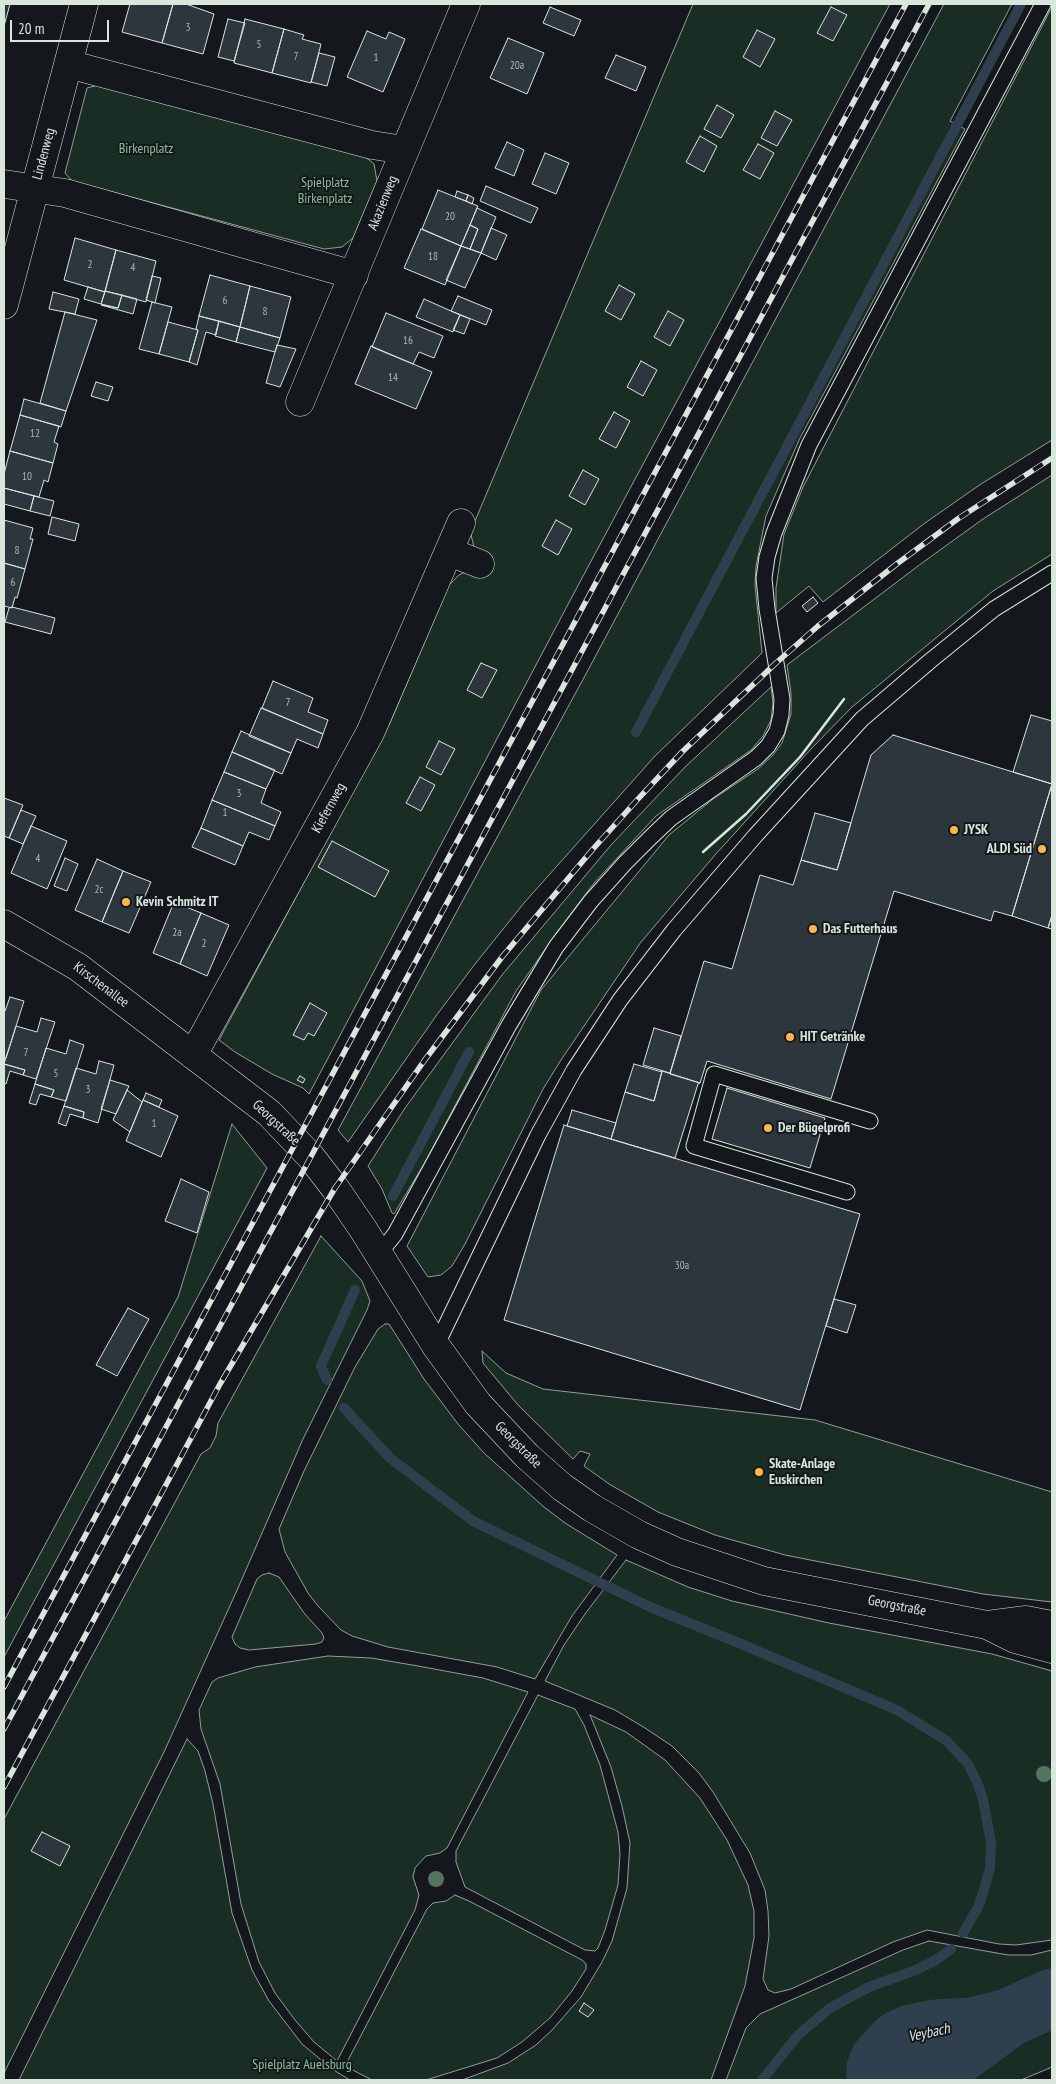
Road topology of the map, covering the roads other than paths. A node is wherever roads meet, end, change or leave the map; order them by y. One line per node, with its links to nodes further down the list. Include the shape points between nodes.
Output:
1 (84, 4): 4 (street, Lindenweg)
2 (466, 4): 5 (street, Akazienweg)
3 (1043, 4): 19 (lane, via 809,444 774,533 764,578 782,699 777,731 756,758 670,818 602,888 562,939 509,1025 396,1234)
4 (68, 64): 5 (street, via 372,145); 7 (street, Lindenweg)
5 (404, 150): 8 (street, Akazienweg)
6 (4, 184): 7 (street)
7 (35, 189): 8 (street, via 65,193); 9 (street, Lindenweg)
8 (354, 274): 10 (street, Akazienweg)
9 (4, 305)
10 (300, 402)
11 (461, 523): 12 (street, Kiefernweg)
12 (450, 552): 13 (street); 16 (street, Kiefernweg, via 370,733)
13 (480, 564)
14 (1052, 573): 20 (lane, via 994,609 862,719 674,930 620,1000 570,1078 538,1135)
15 (4, 924): 16 (street, Kirschenallee, via 78,967)
16 (193, 1055): 19 (street, Georgstraße, via 269,1113 296,1140 335,1188)
17 (870, 1121): 18 (lane, via 714,1074 694,1146)
18 (847, 1192)
19 (379, 1254): 20 (street, Georgstraße)
20 (436, 1346): 21 (street, Georgstraße, via 478,1404 527,1456 562,1487 639,1535 677,1552 764,1581)
21 (987, 1624): 22 (street, Georgstraße, via 1026,1620); 23 (street, Georgstraße, via 1015,1639)
22 (1052, 1625)
23 (1052, 1649)

